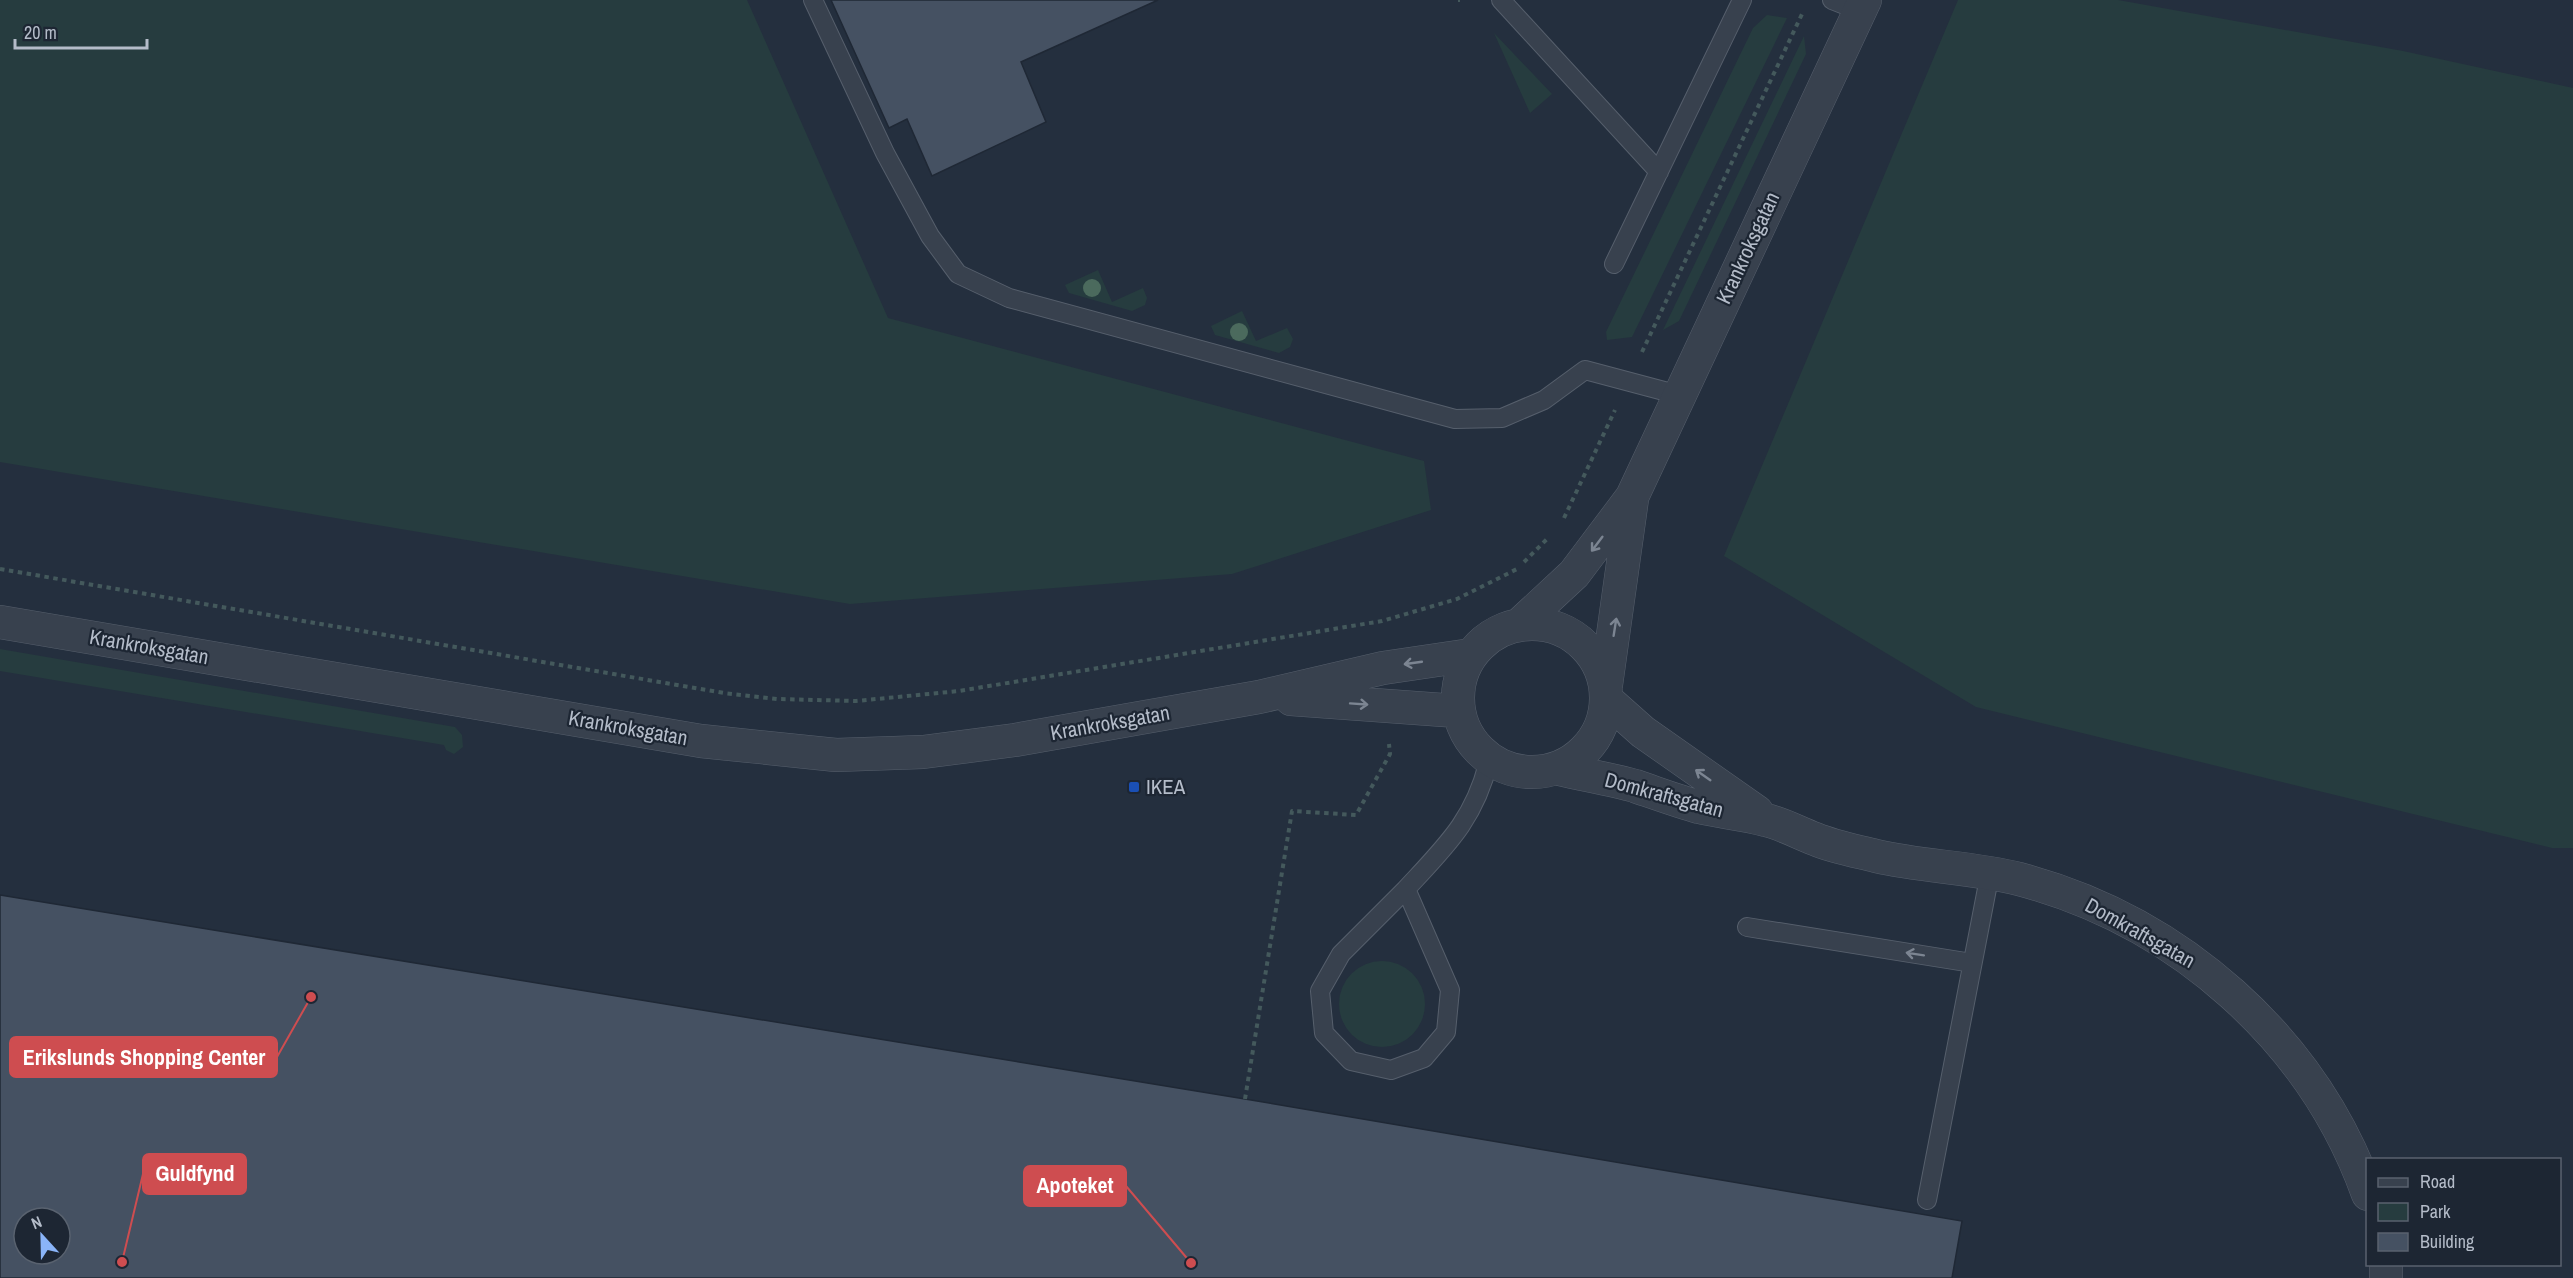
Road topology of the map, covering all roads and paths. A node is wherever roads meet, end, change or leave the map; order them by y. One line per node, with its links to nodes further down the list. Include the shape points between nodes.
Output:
1 (813, 0): 8 (lane, via 885,153 930,236 958,273 1009,298 1455,419 1502,418 1544,400 1585,370)
2 (1501, 0): 6 (lane)
3 (1742, 0): 6 (lane)
4 (1852, 4): 9 (street, Krankroksgatan)
5 (1803, 11): 8 (path)
6 (1659, 172): 7 (lane)
7 (1614, 264)
8 (1628, 382): 9 (lane); 11 (path)
9 (1679, 395): 10 (street, Krankroksgatan)
10 (1632, 497): 16 (street, Krankroksgatan, one-way to 16, via 1574,574); 19 (street, Krankroksgatan, one-way to 10)
11 (1560, 526)
12 (1552, 534): 14 (path, via 1516,571 1457,599)
13 (0, 569): 14 (path, via 777,699 856,701 959,692)
14 (1382, 621): 18 (path)
15 (0, 622): 20 (street, Krankroksgatan, via 701,741 836,755 923,752 1015,740)
16 (1519, 625): 17 (street, via 1492,635); 19 (street, via 1548,626 1575,637 1595,658)
17 (1471, 655): 18 (street, Krankroksgatan, one-way to 18); 22 (street, via 1458,682)
18 (1383, 668): 20 (street, Krankroksgatan)
19 (1606, 693): 24 (street, via 1601,729 1584,753); 25 (street, Domkraftsgatan, one-way to 19, via 1643,732)
20 (1259, 696): 21 (street, Krankroksgatan, one-way to 21)
21 (1387, 706): 22 (street, Krankroksgatan); 30 (path, via 1390,754 1356,815 1292,811)
22 (1458, 711): 23 (street, via 1468,739)
23 (1489, 760): 24 (street, via 1523,773); 27 (lane, via 1482,790 1457,834)
24 (1559, 769): 25 (street, Domkraftsgatan, via 1700,807)
25 (1768, 820): 26 (street, Domkraftsgatan, via 1818,840 1876,856)
26 (1990, 873): 29 (lane); 31 (street, Domkraftsgatan, via 2063,892 2112,912 2170,944 2208,972 2245,1004 2307,1077 2334,1119)
27 (1406, 889): 27 (lane, via 1341,954 1320,991 1324,1033 1351,1061 1391,1070 1424,1058 1446,1032 1450,990)
28 (1747, 927): 29 (lane, one-way to 28)
29 (1972, 963): 32 (lane)
30 (1245, 1100)
31 (2366, 1192)
32 (1927, 1200)

